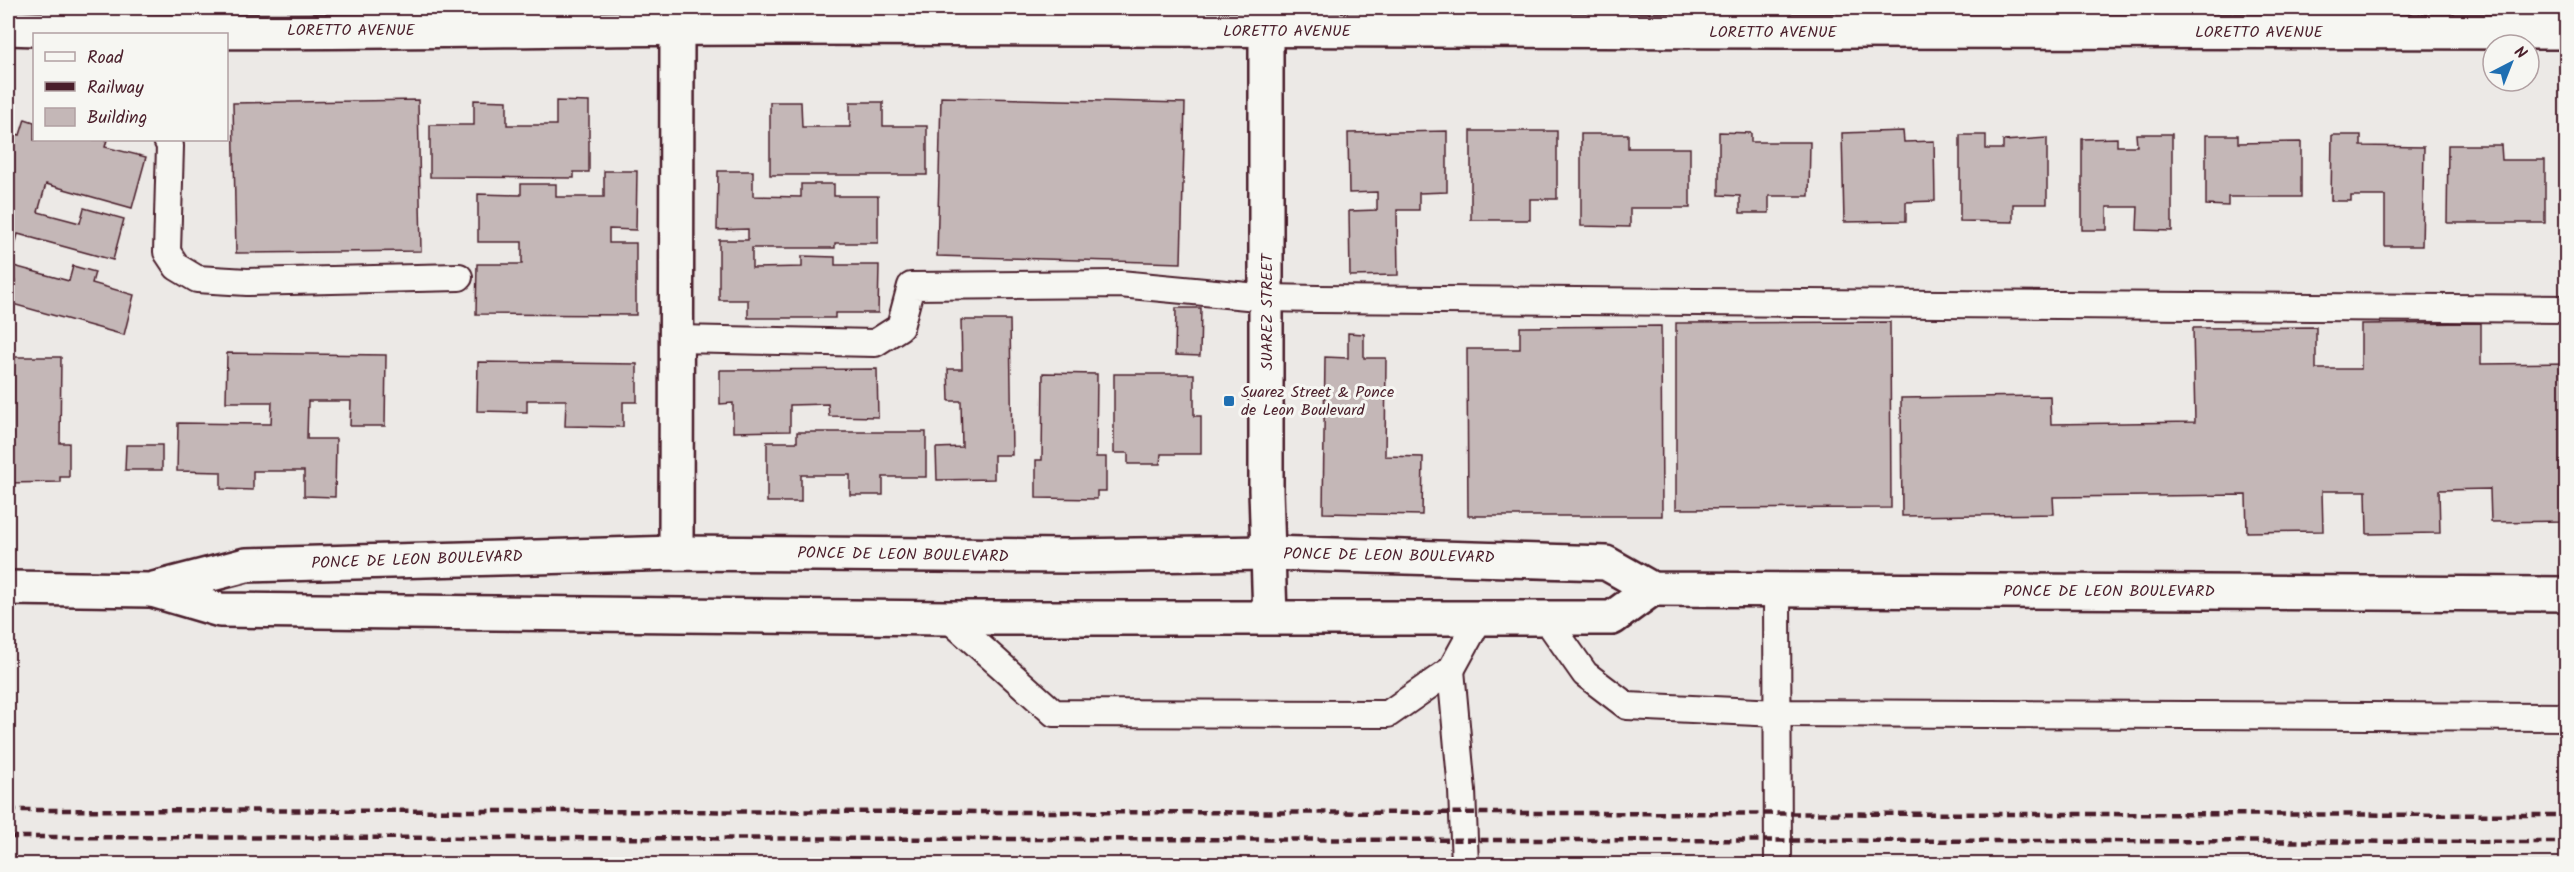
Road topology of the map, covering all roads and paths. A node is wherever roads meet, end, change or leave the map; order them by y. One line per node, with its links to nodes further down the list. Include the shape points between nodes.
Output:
1 (1265, 19): 3 (street, LORETTO AVENUE); 4 (street, LORETTO AVENUE); 8 (street, SUAREZ STREET)
2 (8, 27): 5 (street, LORETTO AVENUE)
3 (677, 27): 5 (street, LORETTO AVENUE); 10 (street)
4 (2566, 32)
5 (128, 33)
6 (168, 141): 7 (lane, via 167,252 177,267 197,279 247,282)
7 (459, 277)
8 (1268, 298): 9 (lane); 10 (lane, via 1120,284 911,286 900,327 875,343); 12 (street, SUAREZ STREET)
9 (2566, 309)
10 (678, 339): 11 (street)
11 (676, 552): 12 (street, PONCE DE LEON BOULEVARD, via 1070,556); 16 (street, PONCE DE LEON BOULEVARD, via 246,565)
12 (1268, 553): 14 (street, PONCE DE LEON BOULEVARD, via 1606,563); 18 (street, SUAREZ STREET)
13 (8, 588): 16 (street, PONCE DE LEON BOULEVARD)
14 (1652, 589): 15 (street, PONCE DE LEON BOULEVARD); 20 (street, via 1612,618)
15 (1777, 589): 17 (street, PONCE DE LEON BOULEVARD); 23 (lane)
16 (150, 590): 21 (street, PONCE DE LEON BOULEVARD, via 220,610)
17 (2566, 594)
18 (1270, 617): 19 (street); 21 (street, PONCE DE LEON BOULEVARD)
19 (1480, 617): 20 (street); 22 (lane)
20 (1545, 617): 23 (lane, via 1585,674 1627,706)
21 (948, 618): 22 (lane, via 1054,713 1388,714)
22 (1451, 670): 25 (lane)
23 (1778, 713): 24 (lane); 26 (lane)
24 (2566, 717)
25 (1465, 864)
26 (1778, 864)

